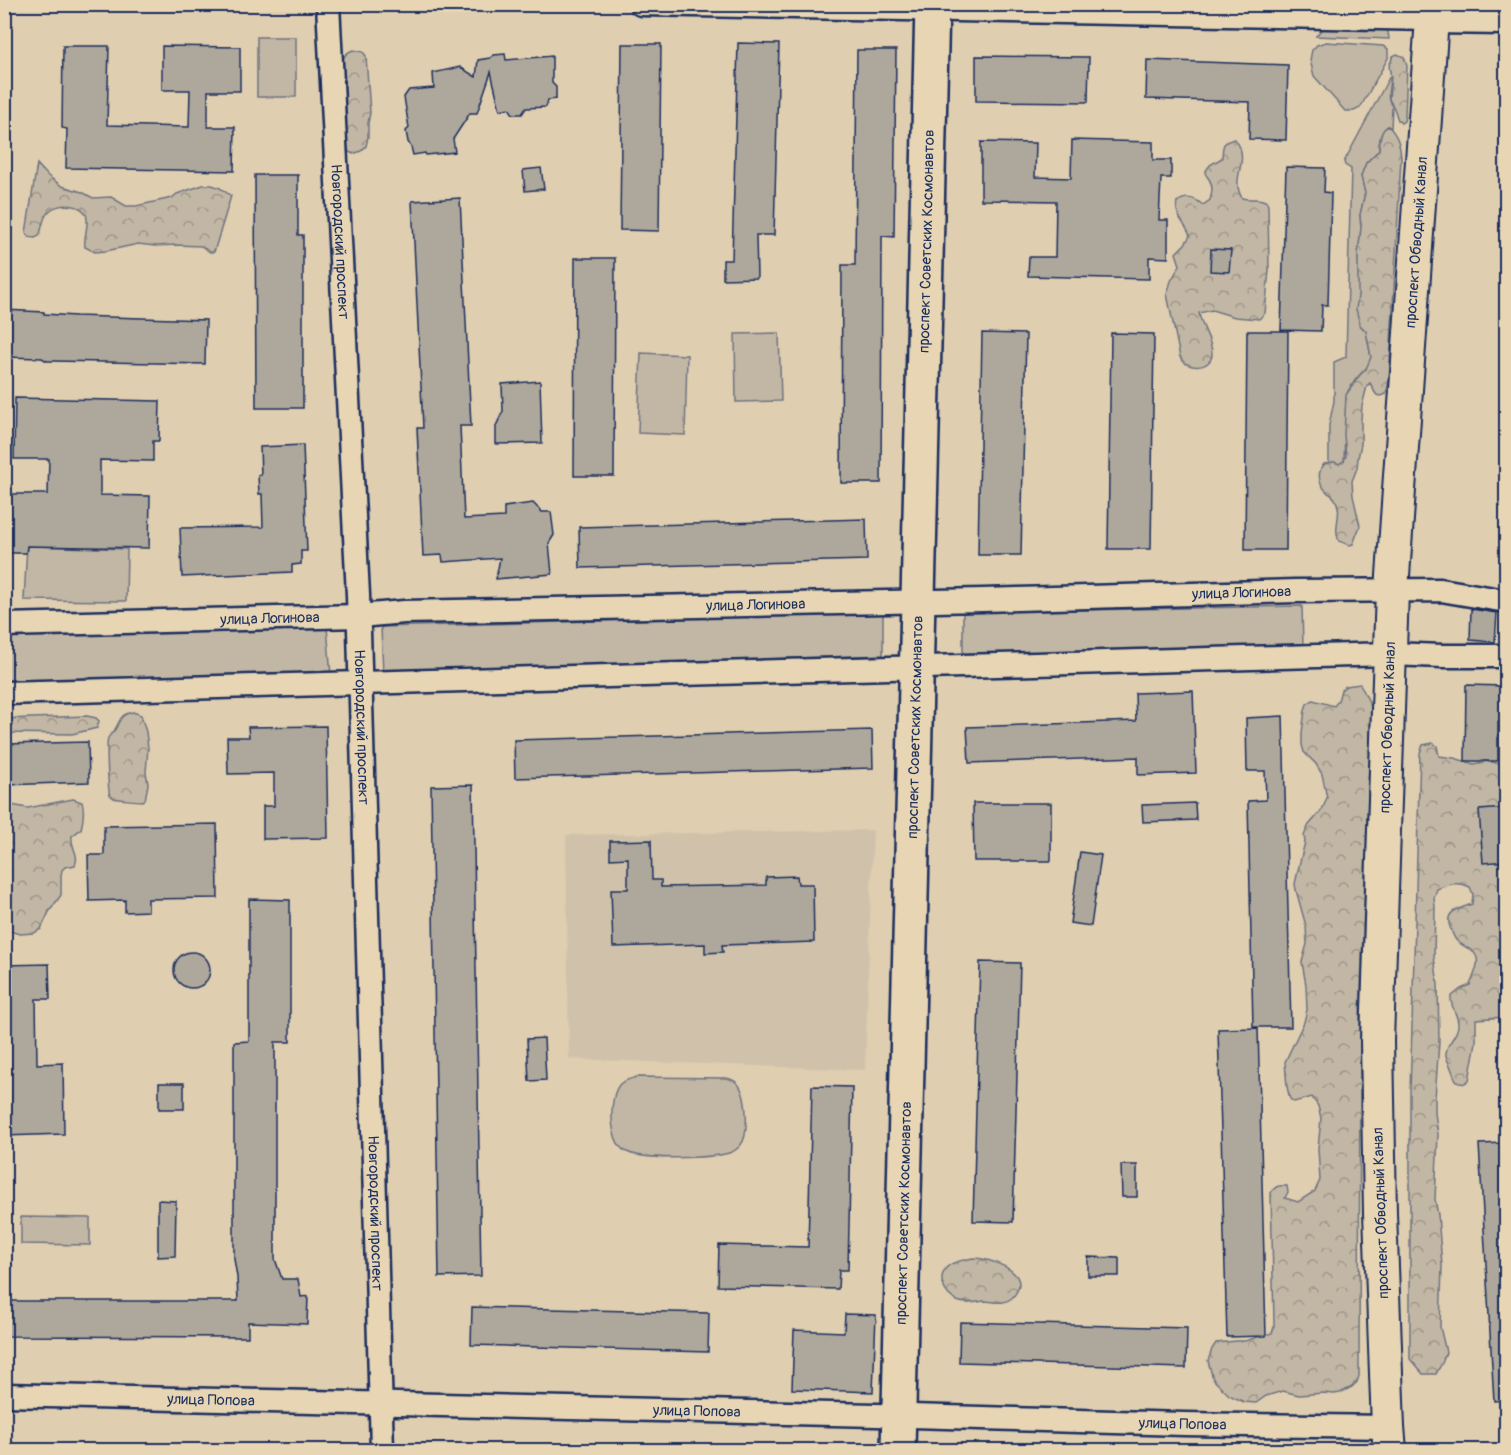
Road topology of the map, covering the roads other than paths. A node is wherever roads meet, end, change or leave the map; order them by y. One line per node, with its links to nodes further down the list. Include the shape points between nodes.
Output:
1 (328, 4): 9 (street, Новгородский проспект)
2 (641, 4): 3 (street)
3 (932, 7): 4 (street); 8 (main road, проспект Советских Космонавтов)
4 (1432, 12): 5 (street); 6 (main road, проспект Обводный Канал)
5 (1506, 20)
6 (1392, 590): 7 (street, улица Логинова, via 1441,590); 8 (street, улица Логинова); 11 (main road, проспект Обводный Канал)
7 (1506, 601)
8 (918, 602): 9 (street, улица Логинова); 13 (main road, проспект Советских Космонавтов)
9 (359, 616): 10 (street, улица Логинова); 14 (street, Новгородский проспект)
10 (4, 625)
11 (1390, 654): 12 (street); 13 (street); 19 (main road, проспект Обводный Канал, via 1377,1041)
12 (1506, 656)
13 (917, 668): 14 (street); 18 (main road, проспект Советских Космонавтов)
14 (361, 683): 15 (street); 17 (street, Новгородский проспект)
15 (4, 693)
16 (4, 1395): 17 (street, улица Попова)
17 (380, 1403): 18 (street, улица Попова); 20 (street, Новгородский проспект)
18 (899, 1416): 19 (street, улица Попова, via 1185,1424); 21 (main road, проспект Советских Космонавтов)
19 (1389, 1439)
20 (382, 1450)
21 (898, 1450)

